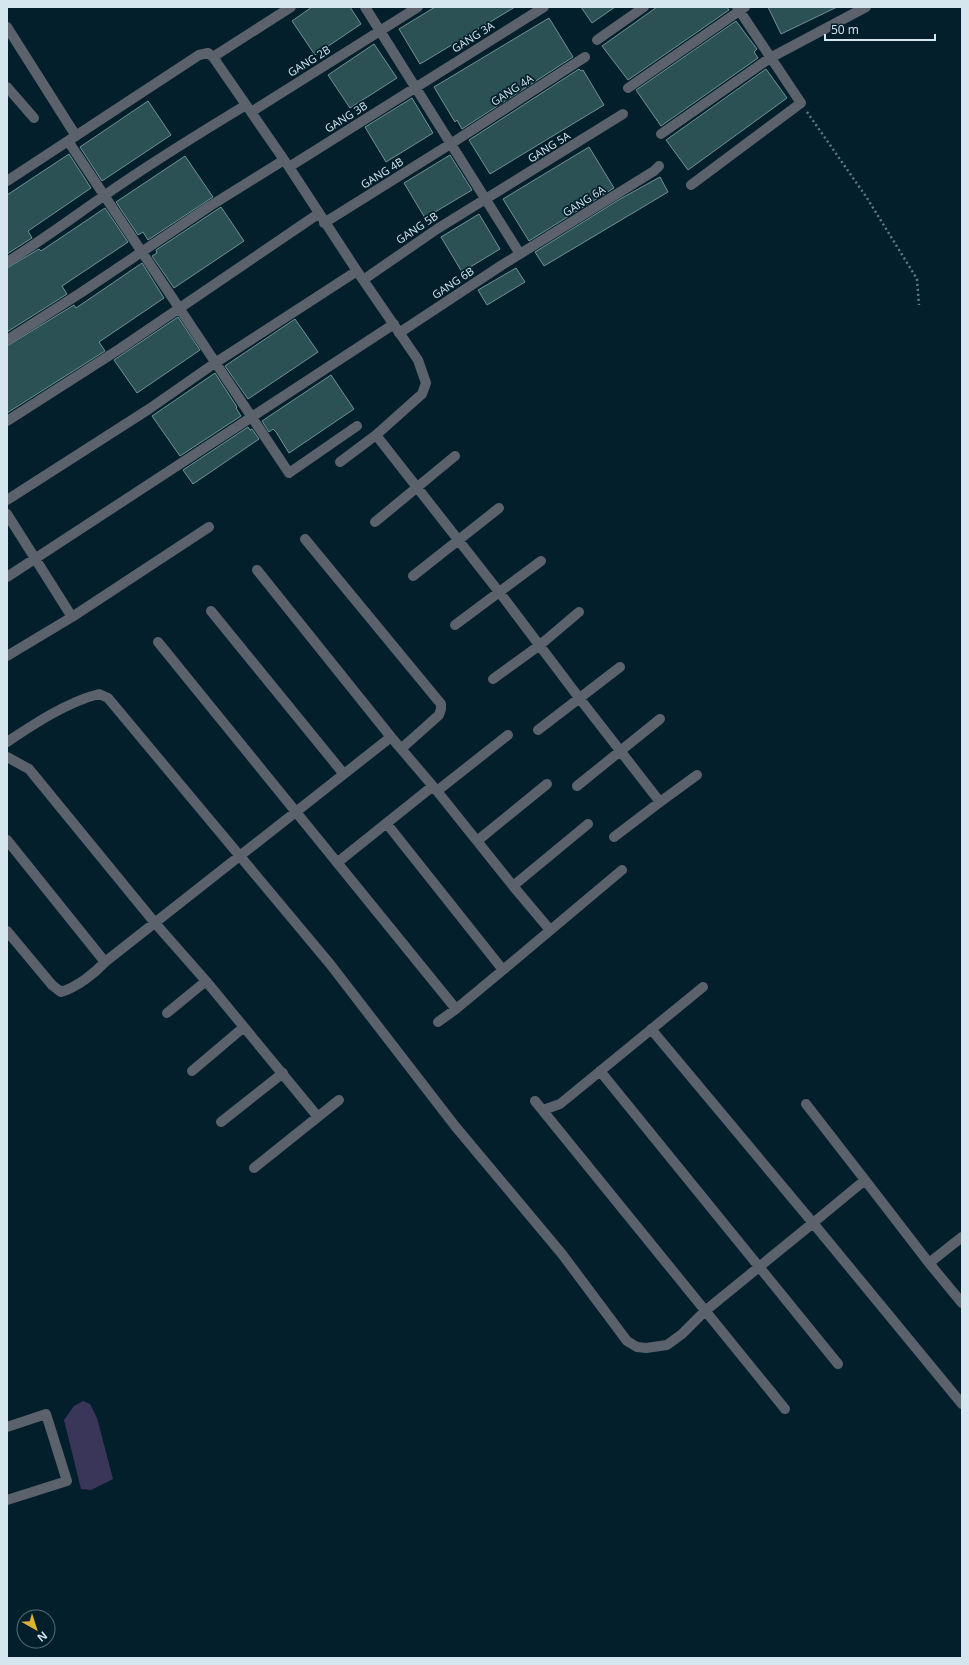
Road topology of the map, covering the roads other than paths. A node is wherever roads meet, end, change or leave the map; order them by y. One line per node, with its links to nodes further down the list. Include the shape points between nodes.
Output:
1 (291, 7): 11 (street)
2 (365, 7): 9 (street)
3 (418, 7): 9 (street, GANG 2B)
4 (544, 7): 15 (street, GANG 3A)
5 (644, 7): 10 (street)
6 (866, 7): 13 (street)
7 (740, 8): 13 (street); 16 (street)
8 (7, 27): 21 (street)
9 (380, 31): 15 (street); 17 (street, GANG 2B)
10 (597, 40)
11 (213, 57): 17 (street); 21 (street, via 208,53 200,55)
12 (585, 57): 22 (street, GANG 4A)
13 (770, 58): 20 (street); 26 (street, via 802,103)
14 (7, 87): 19 (street)
15 (415, 87): 22 (street); 23 (street, GANG 3B)
16 (628, 88)
17 (248, 109): 23 (street); 27 (street, GANG 2B, via 174,149)
18 (623, 114): 28 (street, GANG 5A)
19 (34, 118)
20 (661, 134)
21 (72, 138): 25 (street); 27 (street)
22 (452, 143): 28 (street); 29 (street, GANG 4B)
23 (286, 164): 29 (street); 30 (street, GANG 3B, via 210,206)
24 (659, 166): 31 (street, GANG 6A)
25 (7, 182)
26 (691, 185)
27 (105, 195): 30 (street); 32 (street, GANG 2B, via 46,238)
28 (487, 199): 31 (street); 34 (street, GANG 5B, via 436,229)
29 (321, 218): 33 (street); 35 (street, GANG 4B)
30 (142, 250): 35 (street); 38 (street, GANG 3B)
31 (520, 254): 37 (street, GANG 6B)
32 (7, 262)
33 (357, 271): 34 (street); 39 (street)
34 (363, 280): 36 (street)
35 (179, 308): 39 (street); 41 (street, GANG 4B, via 122,348)
36 (394, 324): 37 (street); 40 (street)
37 (399, 333): 43 (street, via 418,360 426,383 422,394)
38 (7, 340)
39 (215, 363): 40 (street); 47 (street)
40 (251, 417): 42 (street, via 289,473); 54 (street)
41 (7, 420)
42 (357, 426)
43 (376, 435): 45 (street); 46 (street)
44 (455, 456): 46 (street)
45 (340, 462)
46 (417, 487): 50 (street); 53 (street)
47 (7, 500)
48 (499, 508): 53 (street)
49 (7, 514): 54 (street)
50 (375, 522)
51 (209, 527): 62 (street)
52 (305, 539): 75 (street, via 441,704 439,714)
53 (458, 539): 57 (street); 59 (street)
54 (36, 559): 58 (street); 62 (street)
55 (542, 561): 59 (street)
56 (257, 570): 73 (street)
57 (413, 576)
58 (7, 577)
59 (500, 592): 63 (street); 65 (street)
60 (211, 611): 78 (street)
61 (579, 612): 65 (street)
62 (72, 617): 66 (street)
63 (455, 625)
64 (158, 642): 84 (street)
65 (540, 645): 68 (street); 69 (street)
66 (7, 656)
67 (620, 667): 69 (street)
68 (493, 679)
69 (580, 699): 71 (street); 76 (street)
70 (660, 719): 76 (street)
71 (538, 730)
72 (508, 735): 82 (street)
73 (391, 737): 75 (street); 78 (street)
74 (7, 742): 90 (street, via 31,726 87,697 99,694 108,698)
75 (402, 748): 82 (street)
76 (620, 751): 81 (street); 83 (street)
77 (7, 757): 94 (street, via 29,769)
78 (343, 773): 84 (street)
79 (697, 776): 83 (street)
80 (547, 784): 89 (street)
81 (577, 786)
82 (435, 788): 85 (street); 89 (street)
83 (660, 802): 87 (street)
84 (296, 810): 90 (street); 91 (street)
85 (387, 824): 91 (street); 98 (street)
86 (588, 824): 93 (street)
87 (614, 837)
88 (7, 840): 97 (street)
89 (477, 841): 93 (street)
90 (240, 856): 94 (street); 122 (street, via 330,964 455,1126 562,1254 627,1341 637,1347 646,1348 667,1345)
91 (338, 862): 101 (street)
92 (622, 870): 95 (street)
93 (513, 886): 95 (street)
94 (154, 923): 97 (street); 99 (street)
95 (550, 930): 98 (street)
96 (7, 931): 97 (street, via 52,985 61,992 68,990)
97 (105, 962)
98 (504, 970): 101 (street)
99 (206, 981): 102 (street); 104 (street)
100 (703, 987): 105 (street)
101 (456, 1010): 103 (street)
102 (167, 1013)
103 (438, 1022)
104 (244, 1027): 106 (street); 108 (street)
105 (652, 1029): 107 (street); 117 (street)
106 (192, 1071)
107 (600, 1071): 112 (street, via 560,1104); 120 (street)
108 (282, 1073): 113 (street); 114 (street)
109 (339, 1100): 113 (street)
110 (535, 1101): 112 (street)
111 (806, 1104): 116 (street)
112 (543, 1110): 122 (street)
113 (318, 1117): 115 (street)
114 (221, 1122)
115 (254, 1168)
116 (865, 1180): 117 (street); 119 (street)
117 (813, 1223): 120 (street); 124 (street)
118 (962, 1237): 119 (street)
119 (929, 1263): 121 (street)
120 (760, 1267): 122 (street); 123 (street)
121 (962, 1303)
122 (705, 1311): 125 (street)
123 (838, 1364)
124 (962, 1404)
125 (785, 1408)
126 (7, 1427): 127 (street, via 46,1414 67,1481)
127 (7, 1500)

